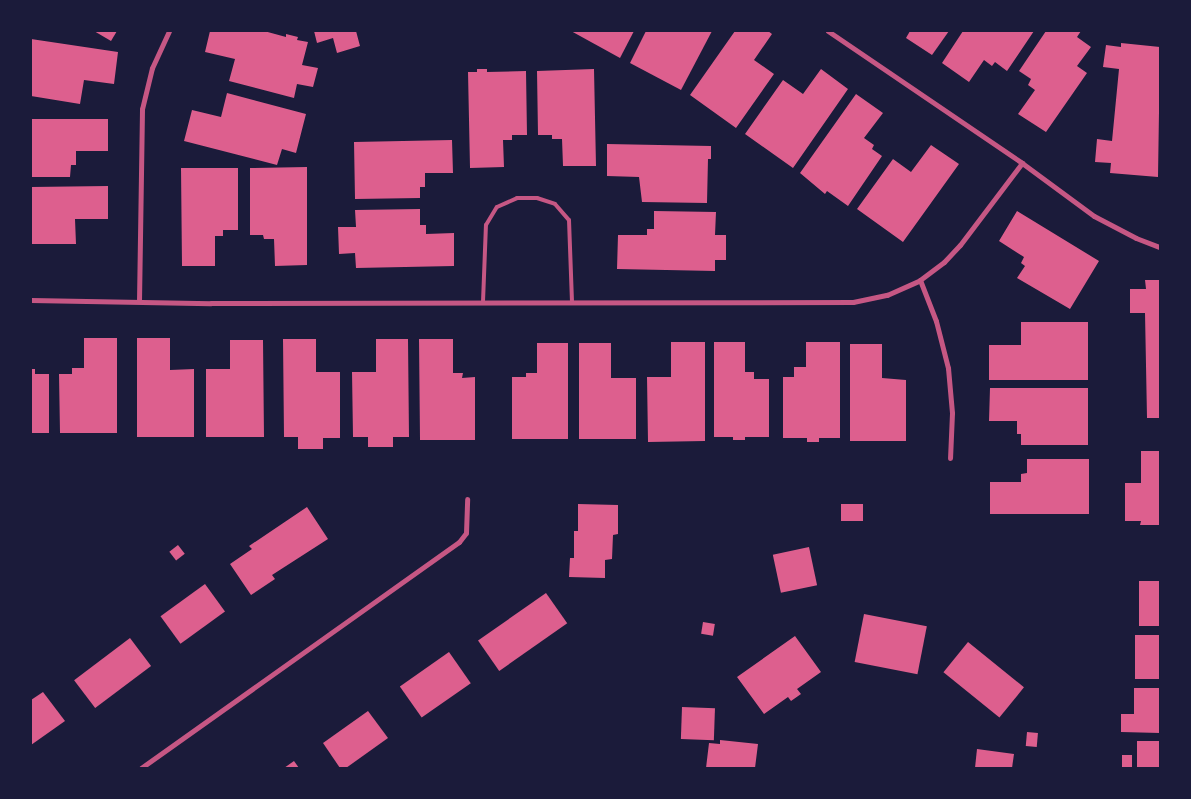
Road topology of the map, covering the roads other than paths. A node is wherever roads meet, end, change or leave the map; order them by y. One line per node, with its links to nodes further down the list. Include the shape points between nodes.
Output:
1 (169, 31): 7 (street, via 152,68 142,109)
2 (828, 31): 3 (street)
3 (1022, 163): 4 (street, via 1094,216); 5 (street, via 960,245)
4 (1160, 247)
5 (920, 280): 9 (street, via 887,295 853,302); 10 (street, via 936,321 948,368 952,413)
6 (31, 300): 7 (street)
7 (139, 301): 8 (street)
8 (483, 302): 9 (street); 9 (lane, via 486,226 497,207 517,198 537,198 555,204 569,220)
9 (572, 302)
10 (950, 458)
11 (467, 500): 12 (street, via 466,533 459,542)
12 (141, 768)

